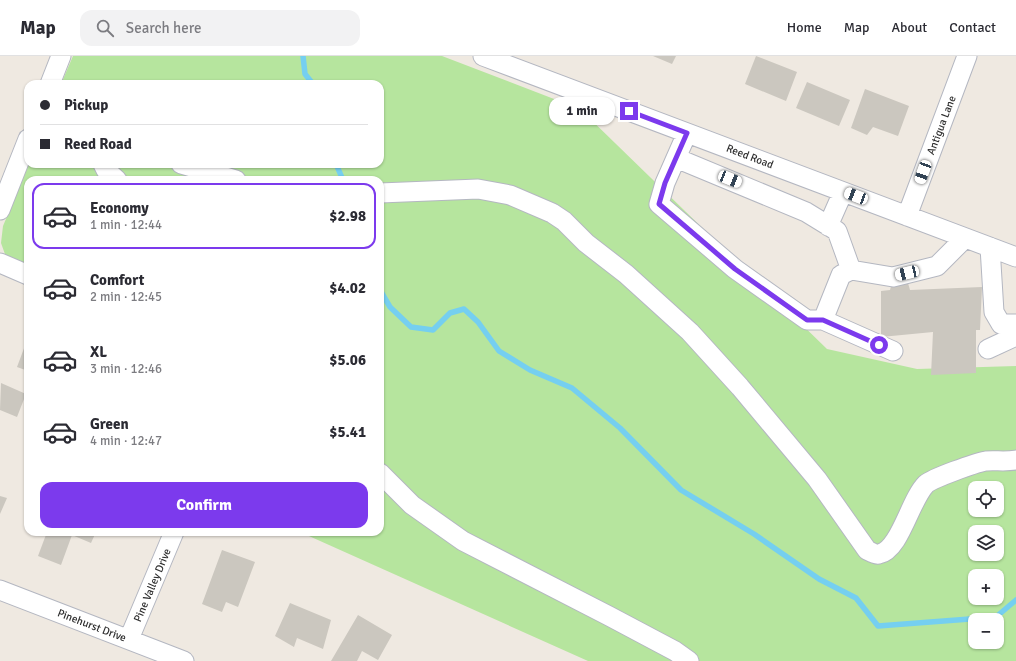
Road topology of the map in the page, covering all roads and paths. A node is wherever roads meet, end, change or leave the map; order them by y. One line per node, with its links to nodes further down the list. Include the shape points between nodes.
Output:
1 (61, 56): 4 (street)
2 (483, 56): 5 (street, Reed Road)
3 (967, 56): 15 (street, Antigua Lane)
4 (52, 80)
5 (687, 133): 7 (street); 12 (street, Reed Road)
6 (24, 149): 14 (street)
7 (676, 158): 16 (street, via 776,198); 23 (street, via 659,204 735,269 807,320)
8 (105, 168): 10 (street)
9 (195, 168): 11 (street)
10 (113, 176)
11 (222, 176)
12 (843, 192): 15 (street, Reed Road); 16 (street)
13 (384, 193): 28 (street, via 478,189 510,195 564,221 695,338 776,428 816,478 867,550 872,553 879,554 895,540 918,494 927,483 962,468 987,461)
14 (0, 210)
15 (907, 216): 17 (street, Reed Road)
16 (828, 226): 21 (street, via 838,231)
17 (965, 238): 18 (street, Reed Road); 21 (street, via 937,266 893,277)
18 (990, 247): 19 (street, Reed Road); 24 (street, via 994,312 1002,324)
19 (1016, 257)
20 (0, 263): 22 (street)
21 (851, 270): 23 (street, via 841,275)
22 (24, 273)
23 (823, 320): 27 (street)
24 (1016, 324)
25 (1016, 336): 26 (street)
26 (988, 349)
27 (893, 351)
28 (1016, 460)
29 (384, 477): 34 (street, via 412,505 462,541 609,616)
30 (172, 536): 32 (street, Pine Valley Drive)
31 (0, 590): 32 (street, Pinehurst Drive)
32 (129, 639): 33 (street, Pinehurst Drive)
33 (184, 661)
34 (689, 661)

